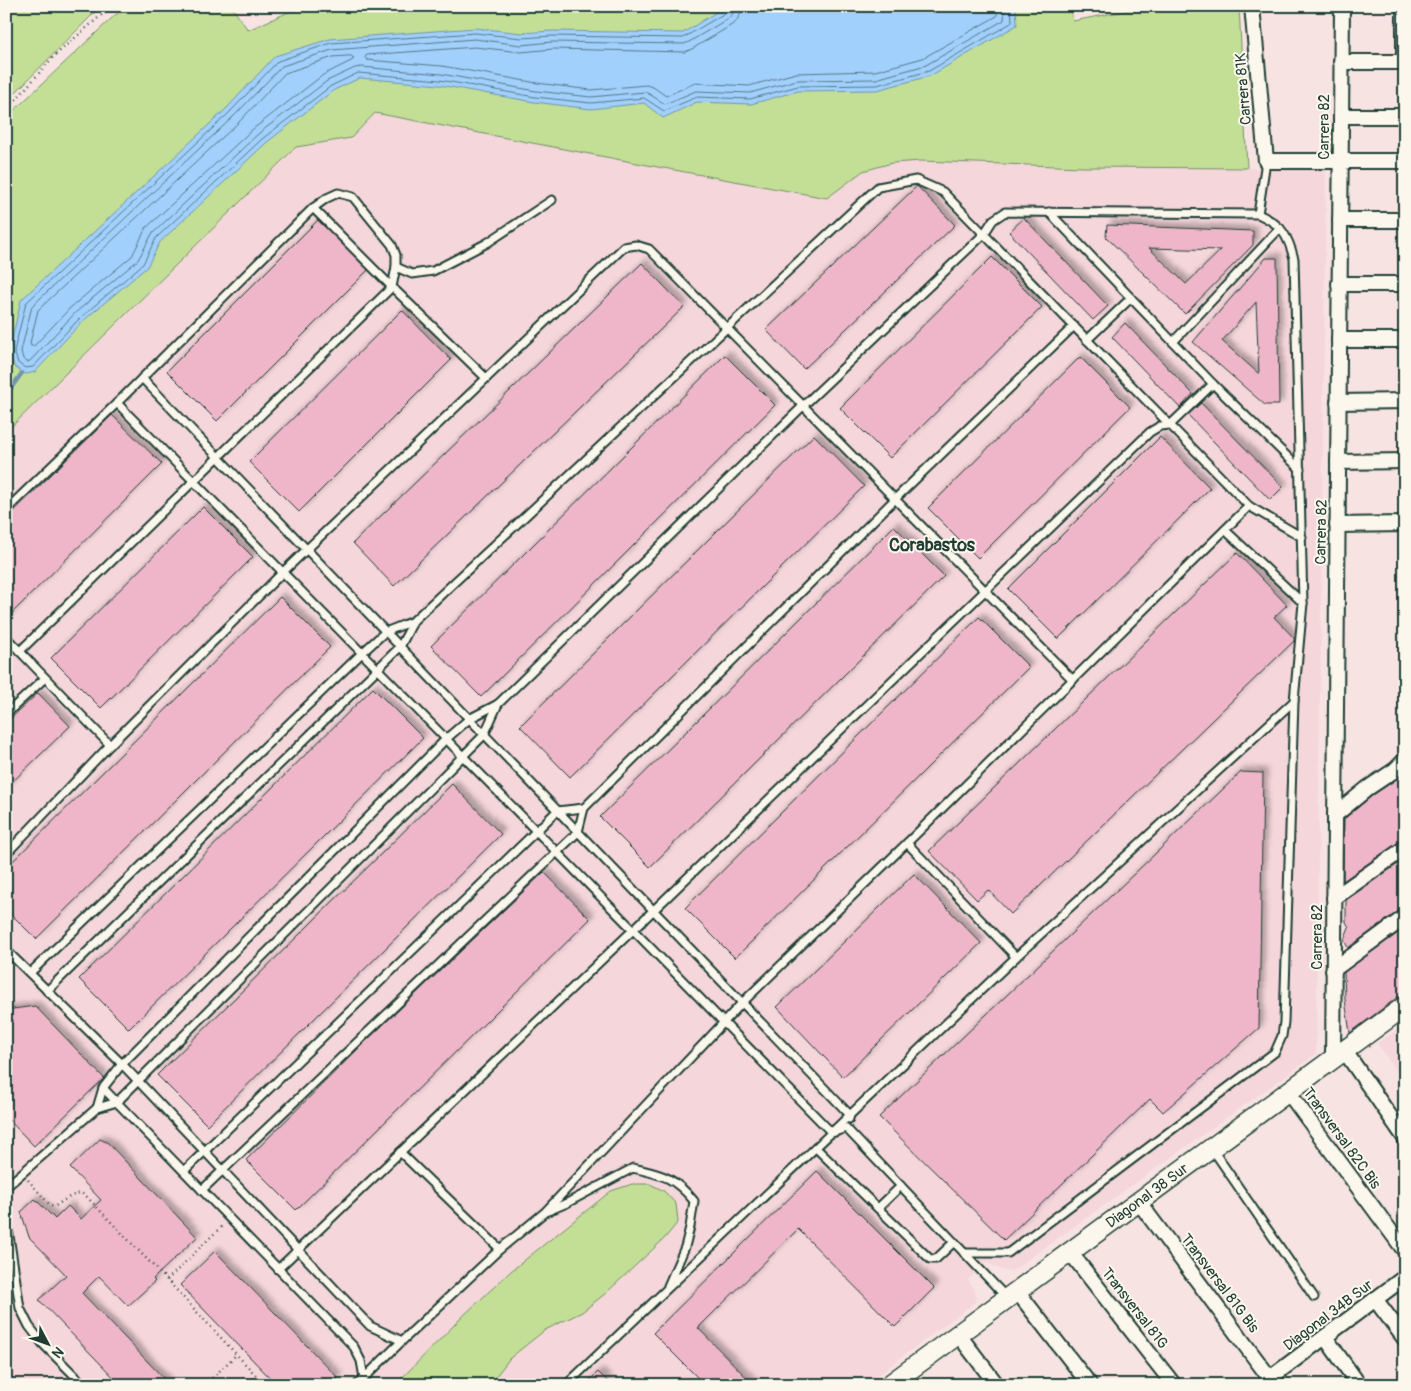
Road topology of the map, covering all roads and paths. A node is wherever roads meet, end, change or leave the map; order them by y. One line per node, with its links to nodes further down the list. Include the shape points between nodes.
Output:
1 (112, 6): 7 (path, via 54,56)
2 (1252, 6): 12 (street, Carrera 81K)
3 (1342, 6): 5 (street, Carrera 82)
4 (1404, 6): 6 (street)
5 (1341, 62): 6 (street); 8 (street, Carrera 82)
6 (1404, 62)
7 (6, 111)
8 (1341, 116): 9 (street); 10 (street, Carrera 82)
9 (1405, 116)
10 (1340, 161): 11 (street); 12 (street); 17 (street, Carrera 82)
11 (1405, 161)
12 (1266, 165): 16 (lane)
13 (552, 200): 21 (lane, via 487,243 433,271 412,274)
14 (313, 208): 21 (lane, via 338,193 353,197 392,245); 24 (lane); 32 (lane)
15 (1049, 212): 16 (lane); 20 (lane, via 1005,212 993,220); 25 (lane)
16 (1258, 214): 19 (lane)
17 (1340, 220): 18 (street); 22 (street, Carrera 82)
18 (1405, 220)
19 (1280, 228): 31 (lane); 43 (lane, via 1290,242 1294,258)
20 (984, 234): 26 (lane); 27 (lane, via 943,192 916,180 878,187); 38 (lane)
21 (396, 267): 24 (lane)
22 (1339, 284): 23 (street); 29 (street, Carrera 82)
23 (1405, 284)
24 (392, 287): 33 (lane); 40 (lane)
25 (1131, 298): 28 (lane); 31 (lane)
26 (1074, 326): 28 (lane); 45 (lane)
27 (726, 328): 33 (lane, via 649,249 624,246); 38 (lane); 56 (lane)
28 (1087, 340): 39 (lane)
29 (1339, 340): 30 (street); 35 (street, Carrera 82)
30 (1405, 340)
31 (1173, 342): 34 (lane)
32 (142, 378): 37 (lane); 40 (lane)
33 (486, 378): 52 (lane)
34 (1213, 384): 39 (lane); 43 (lane)
35 (1338, 402): 36 (street); 42 (street, Carrera 82)
36 (1405, 402)
37 (117, 403): 44 (lane); 47 (lane)
38 (803, 406): 45 (lane); 66 (lane)
39 (1170, 425): 46 (lane); 54 (lane, via 1150,432)
40 (218, 458): 44 (lane); 52 (lane)
41 (1405, 461): 42 (street)
42 (1338, 462): 49 (street, Carrera 82)
43 (1300, 469): 51 (lane)
44 (194, 481): 53 (lane); 60 (lane)
45 (895, 499): 54 (lane); 74 (lane)
46 (1249, 506): 50 (lane); 51 (lane)
47 (6, 510)
48 (1405, 524): 49 (street)
49 (1337, 525): 76 (street, Carrera 82)
50 (1225, 530): 55 (lane); 64 (lane)
51 (1302, 537): 55 (lane)
52 (306, 550): 53 (lane); 57 (lane)
53 (283, 572): 61 (lane); 71 (lane)
54 (985, 590): 64 (lane); 84 (lane)
55 (1304, 602): 65 (lane)
56 (414, 620): 57 (lane); 59 (lane)
57 (385, 632): 59 (lane); 61 (lane)
58 (6, 637): 60 (lane)
59 (400, 647): 62 (lane); 68 (lane)
60 (20, 651): 63 (lane)
61 (362, 653): 62 (lane); 90 (lane)
62 (377, 668): 70 (lane); 91 (lane)
63 (46, 678): 67 (lane); 71 (lane)
64 (1073, 680): 79 (lane)
65 (1294, 701): 88 (lane); 126 (lane, via 1284,1022 1275,1052 1008,1253)
66 (498, 704): 68 (lane); 69 (lane)
67 (6, 714)
68 (469, 719): 69 (lane); 70 (lane)
69 (484, 735): 72 (lane); 75 (lane)
70 (446, 739): 72 (lane); 96 (lane)
71 (110, 745): 82 (lane)
72 (462, 756): 77 (lane); 97 (lane)
73 (1405, 760): 76 (street)
74 (584, 808): 75 (lane); 78 (lane)
75 (557, 811): 77 (lane); 78 (lane)
76 (1335, 814): 83 (street, Carrera 82)
77 (536, 831): 81 (lane); 108 (lane)
78 (578, 832): 81 (lane); 84 (lane)
79 (907, 843): 88 (lane); 92 (lane)
80 (1405, 848): 83 (street)
81 (556, 852): 86 (lane); 111 (lane)
82 (6, 854)
83 (1334, 898): 89 (street, Carrera 82)
84 (653, 910): 86 (lane); 92 (lane)
85 (1405, 917): 89 (street)
86 (633, 930): 94 (lane); 109 (lane)
87 (6, 950): 90 (lane)
88 (1016, 958): 102 (lane)
89 (1334, 970): 95 (street, Carrera 82)
90 (30, 973): 91 (lane)
91 (47, 990): 96 (lane)
92 (742, 1003): 94 (lane); 102 (lane)
93 (1405, 1006): 95 (street, Diagonal 38 Sur)
94 (724, 1022): 104 (lane); 118 (lane)
95 (1338, 1054): 99 (street, Diagonal 38 Sur); 105 (street)
96 (122, 1064): 97 (lane); 98 (lane)
97 (137, 1081): 100 (lane); 108 (lane)
98 (103, 1088): 100 (lane); 101 (lane)
99 (1288, 1092): 106 (street, Diagonal 38 Sur); 124 (street, Transversal 82C Bis)
100 (117, 1102): 101 (lane); 110 (lane)
101 (98, 1108): 112 (lane)
102 (850, 1116): 103 (lane); 104 (lane)
103 (846, 1128): 104 (lane); 113 (lane)
104 (832, 1133): 107 (lane)
105 (1405, 1138)
106 (1212, 1147): 116 (street, Diagonal 38 Sur); 132 (lane)
107 (816, 1148): 117 (lane); 130 (lane)
108 (204, 1152): 110 (lane); 111 (lane)
109 (400, 1152): 122 (lane); 123 (lane)
110 (184, 1171): 115 (lane)
111 (222, 1171): 115 (lane); 123 (lane)
112 (22, 1173): 114 (lane); 129 (path, via 51,1206 75,1194 86,1196)
113 (901, 1186): 117 (lane); 121 (lane)
114 (6, 1187)
115 (202, 1190): 120 (lane)
116 (1138, 1201): 125 (street, Diagonal 38 Sur); 140 (street, Transversal 81G Bis)
117 (878, 1208): 121 (lane, via 930,1259 936,1259)
118 (545, 1212): 122 (lane); 130 (lane, via 632,1168 669,1178 694,1201 685,1247)
119 (6, 1216): 142 (lane, via 20,1308 42,1343)
120 (230, 1219): 127 (lane); 129 (path)
121 (954, 1242): 126 (lane)
122 (500, 1249): 137 (lane)
123 (298, 1250): 127 (lane); 137 (lane, via 370,1326)
124 (1405, 1251)
125 (1070, 1252): 131 (street, Diagonal 38 Sur); 149 (street, Transversal 81G)
126 (964, 1253): 131 (lane)
127 (278, 1269): 139 (lane, via 354,1347 361,1360)
128 (1405, 1276): 133 (street, Diagonal 34B Sur)
129 (167, 1280): 138 (path)
130 (666, 1290): 146 (lane)
131 (1012, 1294): 134 (street, Diagonal 38 Sur); 148 (street)
132 (1314, 1297)
133 (1375, 1299): 135 (street, Diagonal 34B Sur); 136 (street)
134 (958, 1334): 141 (street, Diagonal 38 Sur); 147 (street)
135 (1325, 1337): 140 (street, Diagonal 34B Sur); 150 (street)
136 (1405, 1339)
137 (402, 1341): 139 (lane)
138 (237, 1354): 143 (path); 144 (path)
139 (364, 1378): 145 (lane)
140 (1272, 1381)
141 (898, 1382)
142 (84, 1385)
143 (205, 1385)
144 (265, 1385)
145 (357, 1385)
146 (566, 1385)
147 (997, 1385)
148 (1090, 1385)
149 (1174, 1385)
150 (1359, 1385)

